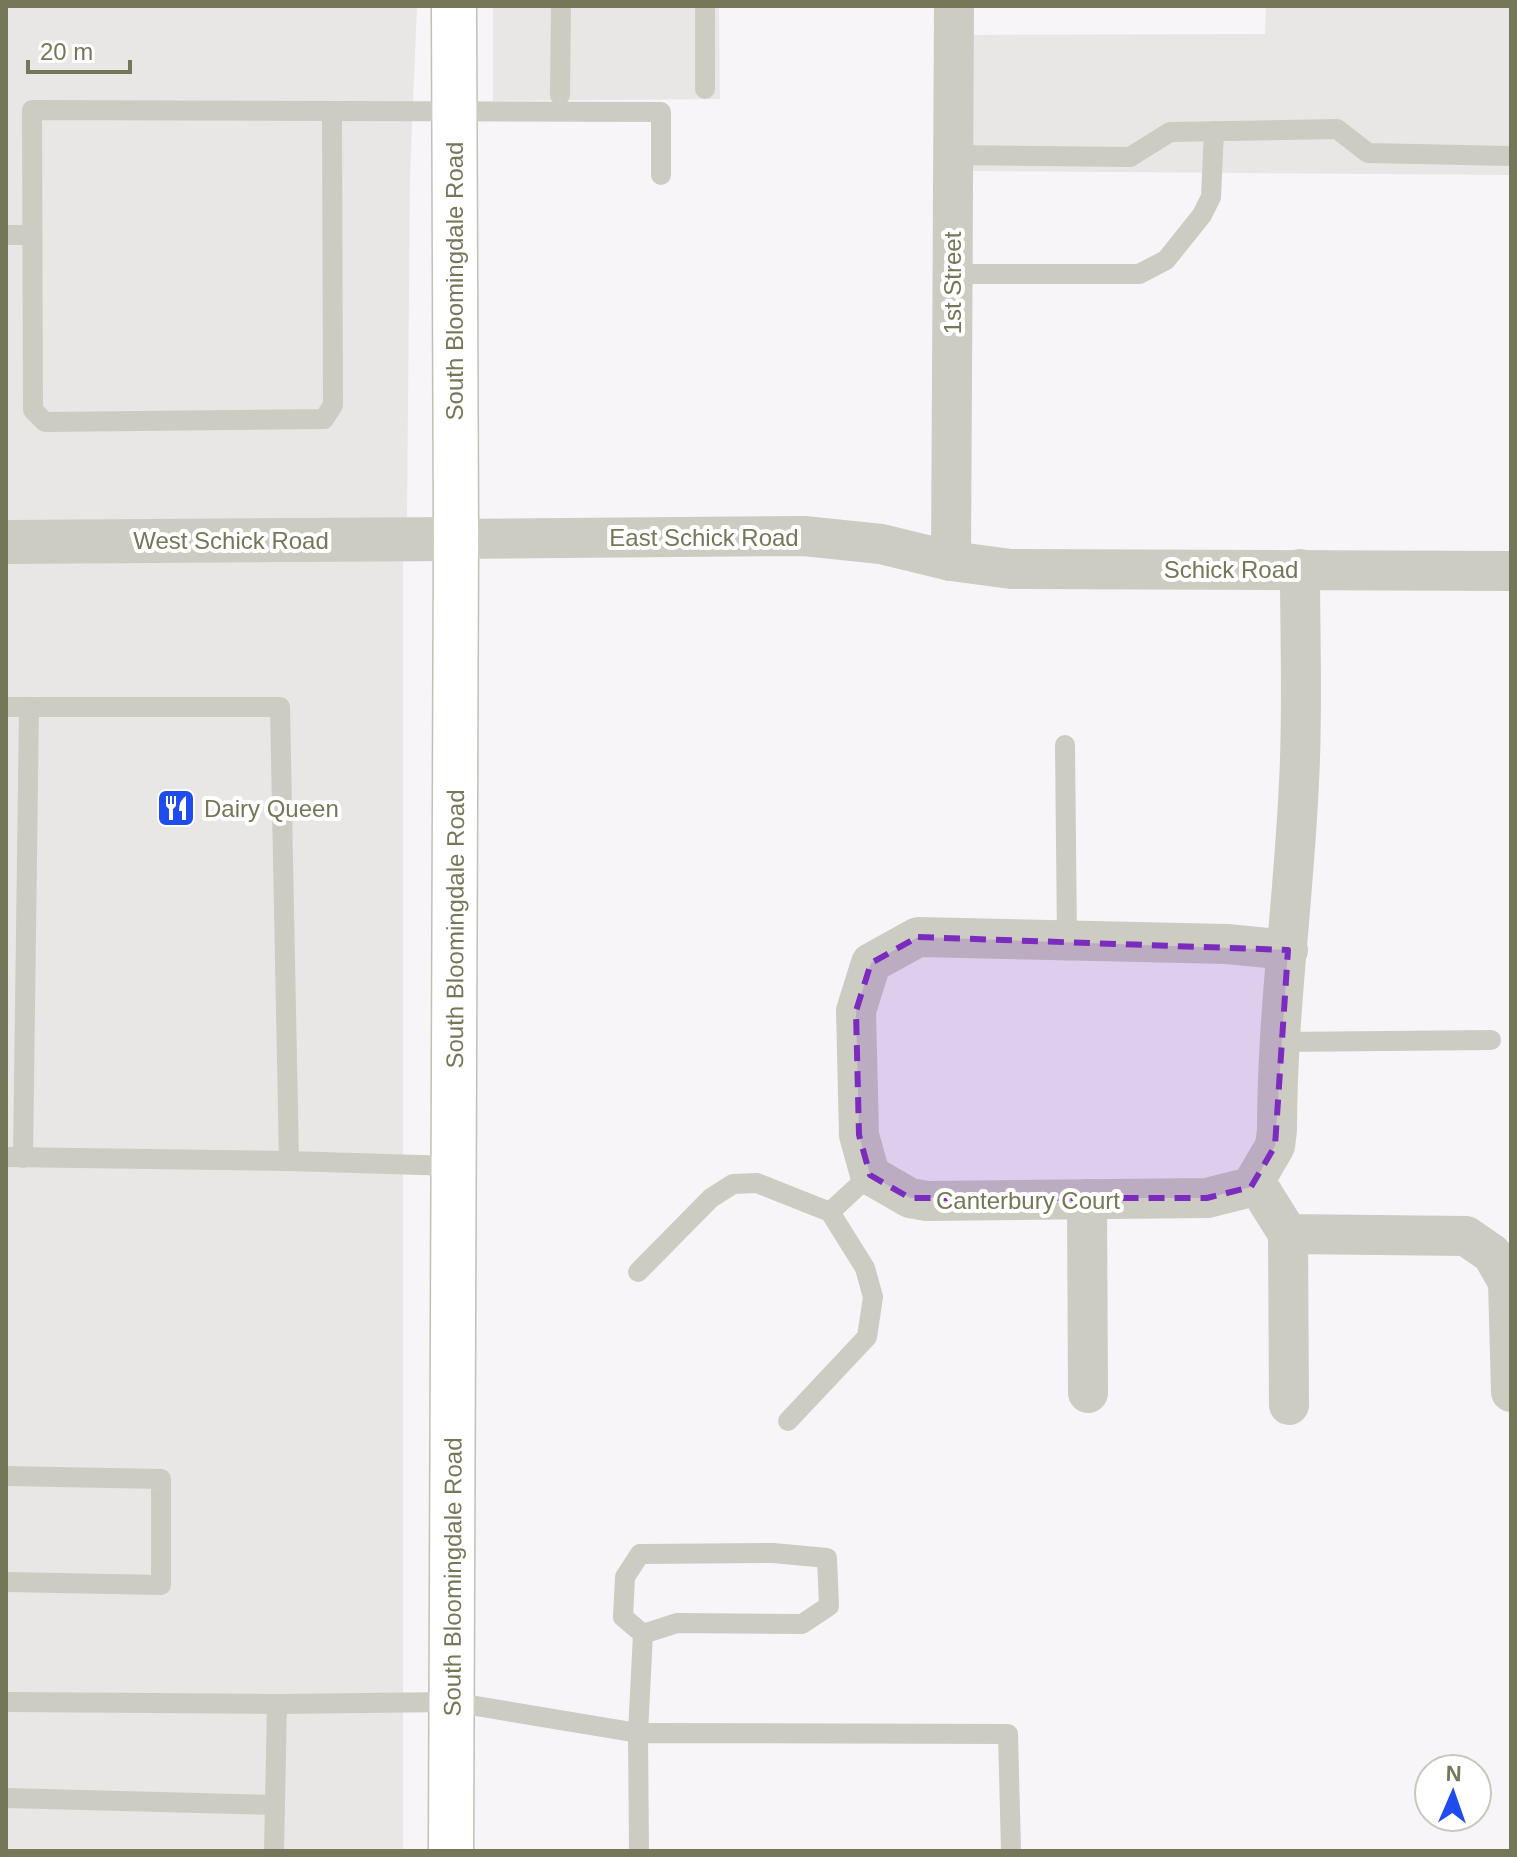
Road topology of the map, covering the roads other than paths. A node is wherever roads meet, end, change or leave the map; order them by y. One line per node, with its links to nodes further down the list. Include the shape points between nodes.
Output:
1 (454, 6): 7 (main road, South Bloomingdale Road)
2 (561, 6): 6 (lane)
3 (705, 6): 5 (lane)
4 (954, 6): 10 (street, 1st Street)
5 (705, 89)
6 (560, 95)
7 (454, 109): 8 (lane); 12 (lane, via 661,112); 16 (main road, South Bloomingdale Road)
8 (332, 111): 14 (lane, via 32,110); 14 (lane, via 333,405 324,419 45,422 33,410)
9 (1214, 131): 10 (lane, via 1170,132 1130,157); 11 (lane, via 1337,129 1368,153); 15 (lane, via 1211,197 1166,260 1139,274)
10 (953, 155): 15 (street, 1st Street)
11 (1511, 156)
12 (661, 175)
13 (6, 235): 14 (lane)
14 (32, 235)
15 (952, 274): 18 (street, 1st Street)
16 (456, 539): 17 (street, West Schick Road); 18 (street, East Schick Road, via 804,536 881,544); 30 (main road, South Bloomingdale Road)
17 (6, 542)
18 (951, 561): 19 (street, Schick Road, via 1011,569)
19 (1300, 569): 20 (street, Schick Road); 25 (street, via 1299,779)
20 (1511, 571)
21 (6, 707): 22 (lane)
22 (29, 707): 28 (lane); 29 (lane, via 280,707)
23 (1065, 745): 24 (lane)
24 (1067, 940): 25 (street); 31 (street, via 918,937 871,963 856,1011 859,1135)
25 (1288, 950): 27 (street)
26 (1491, 1040): 27 (lane)
27 (1279, 1042): 32 (street, via 1275,1146)
28 (14, 1158): 29 (lane)
29 (289, 1161): 30 (lane)
30 (453, 1166): 45 (main road, South Bloomingdale Road)
31 (870, 1175): 33 (street, Canterbury Court, via 910,1198 927,1201); 34 (lane)
32 (1255, 1181): 33 (street, Canterbury Court, via 1251,1187 1207,1198); 35 (street)
33 (1087, 1199): 38 (street)
34 (830, 1212): 36 (lane, via 757,1183 733,1184 711,1198); 40 (lane, via 865,1268 873,1297 867,1337)
35 (1288, 1234): 37 (street, via 1466,1236 1492,1254 1508,1282); 39 (street)
36 (638, 1272)
37 (1511, 1392)
38 (1088, 1393)
39 (1289, 1405)
40 (788, 1421)
41 (6, 1476): 42 (lane, via 161,1479 161,1585)
42 (6, 1582)
43 (643, 1634): 43 (lane, via 677,1623 802,1624 829,1606 827,1558 640,1554 625,1577 623,1617); 47 (lane)
44 (6, 1702): 46 (lane)
45 (452, 1702): 46 (lane); 47 (lane); 51 (main road, South Bloomingdale Road)
46 (277, 1704): 49 (lane)
47 (638, 1733): 52 (lane); 53 (lane, via 1008,1734)
48 (6, 1798): 49 (lane)
49 (275, 1805): 50 (lane)
50 (274, 1851)
51 (451, 1851)
52 (639, 1851)
53 (1011, 1851)

